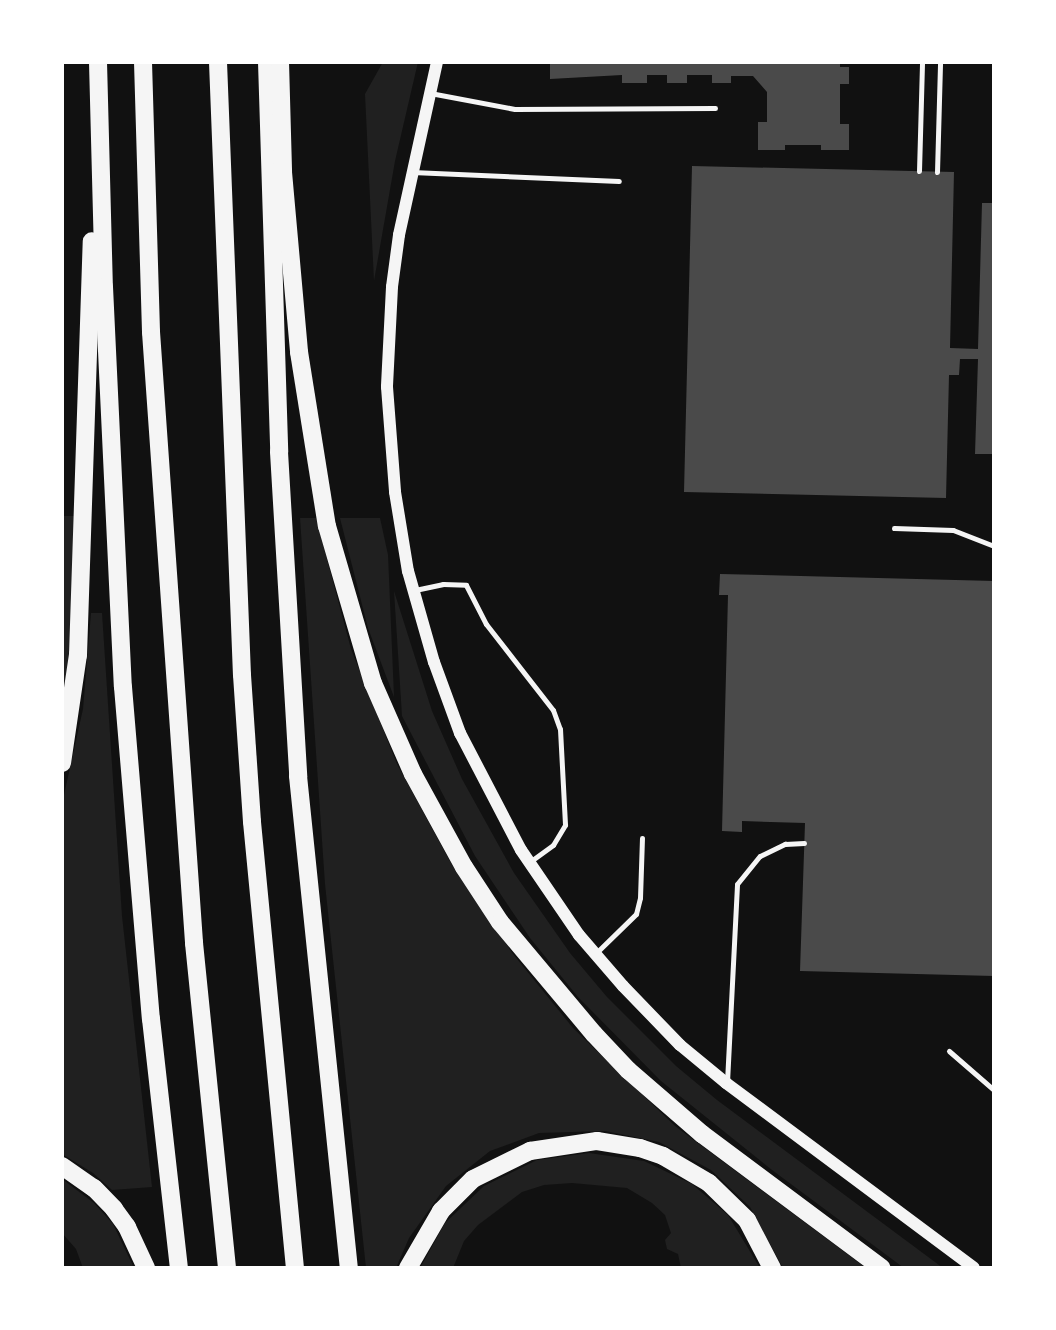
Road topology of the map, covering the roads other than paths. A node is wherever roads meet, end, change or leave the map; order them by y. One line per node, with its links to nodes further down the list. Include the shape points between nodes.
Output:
1 (98, 62): 11 (highway)
2 (143, 62): 30 (highway, via 151,332 194,943)
3 (218, 62): 31 (highway, via 242,675)
4 (267, 62): 32 (highway, via 279,466 297,761)
5 (280, 62): 35 (highway, via 283,172 298,336 327,526 373,683 413,774 500,922 628,1070 702,1134)
6 (437, 62): 9 (street)
7 (922, 62): 12 (lane)
8 (940, 62): 14 (lane)
9 (429, 92): 10 (lane, via 515,109); 13 (street)
10 (715, 108)
11 (98, 135): 19 (highway, via 78,655); 29 (highway, via 123,687)
12 (919, 171)
13 (411, 172): 15 (lane); 18 (street, via 392,287 387,387 395,492)
14 (937, 172)
15 (619, 181)
16 (894, 528): 17 (lane, via 953,530)
17 (994, 546)
18 (413, 590): 22 (street, via 460,733); 22 (lane, via 466,585 486,624 553,710 560,729 565,825 553,845)
19 (62, 763)
20 (642, 838): 23 (lane, via 636,914)
21 (804, 843): 25 (lane, via 785,844 760,856 737,884)
22 (529, 862): 23 (street)
23 (595, 954): 25 (street, via 680,1045)
24 (949, 1051): 26 (lane)
25 (726, 1083): 36 (street)
26 (994, 1090)
27 (62, 1166): 28 (highway, via 114,1209)
28 (146, 1268)
29 (179, 1268)
30 (227, 1268)
31 (295, 1268)
32 (349, 1268)
33 (408, 1268): 34 (highway, via 441,1211 473,1179 530,1151 597,1141 663,1156 709,1183 747,1220)
34 (772, 1268)
35 (882, 1268)
36 (974, 1268)

